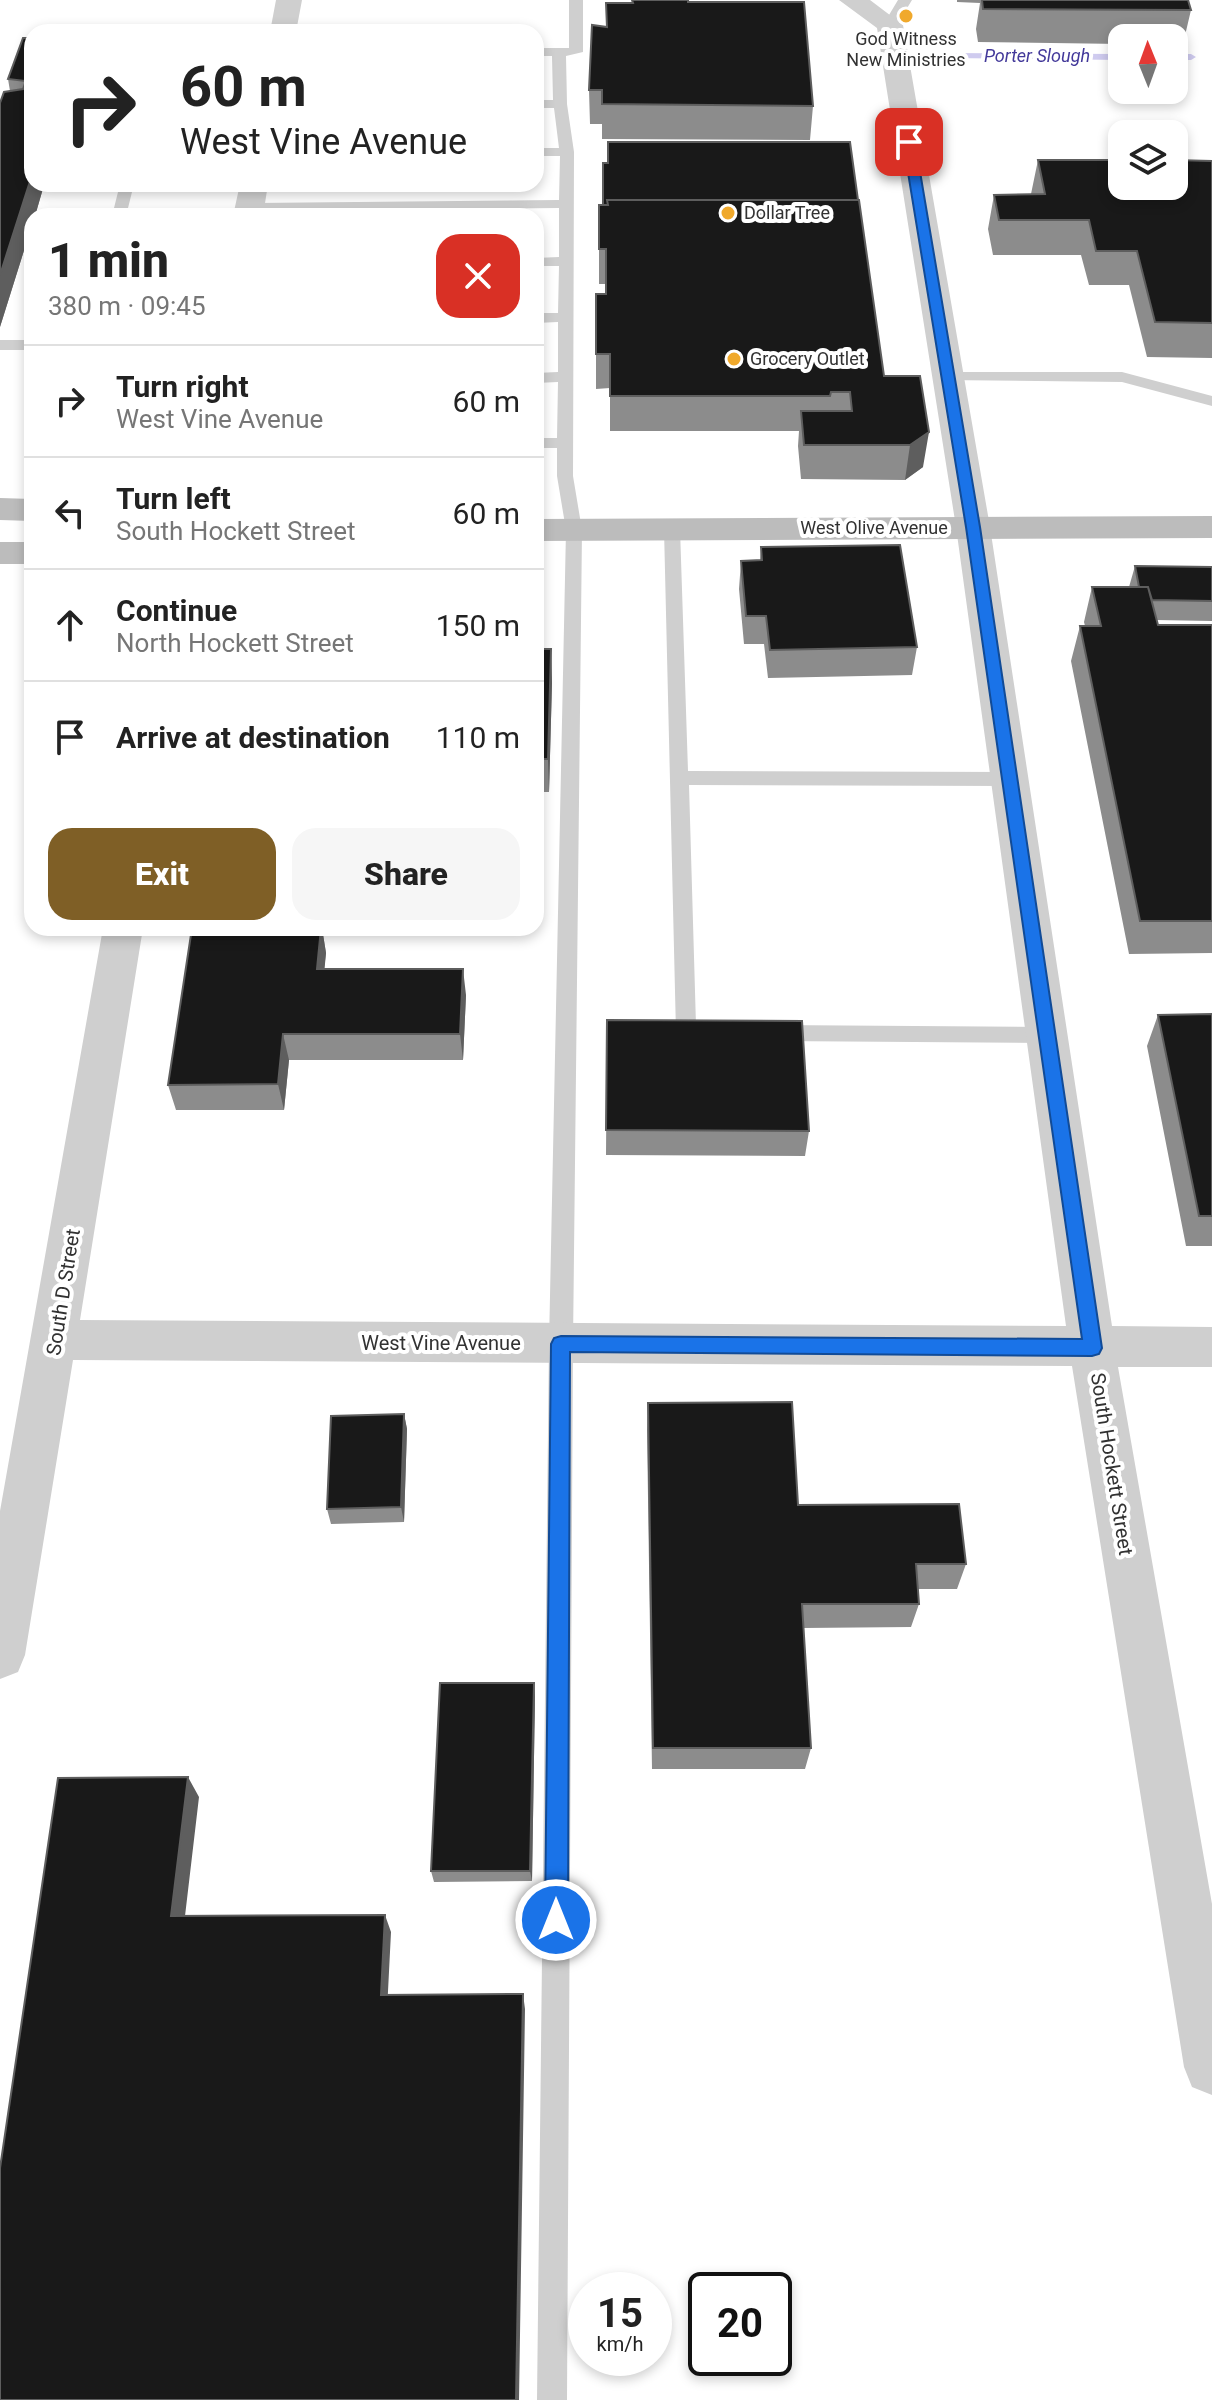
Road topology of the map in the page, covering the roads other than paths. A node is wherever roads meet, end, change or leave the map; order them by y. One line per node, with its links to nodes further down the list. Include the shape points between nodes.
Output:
1 (289, 0): 5 (street)
2 (576, 0): 7 (lane, via 576,52)
3 (852, 0): 4 (street)
4 (898, 12): 21 (street, South Hockett Street)
5 (284, 24)
6 (544, 52): 7 (lane)
7 (559, 52): 9 (lane)
8 (544, 104): 9 (lane)
9 (560, 104): 11 (lane)
10 (544, 152): 11 (lane)
11 (567, 152): 13 (lane)
12 (251, 202): 13 (lane)
13 (565, 204): 14 (lane)
14 (566, 261): 15 (lane); 16 (lane)
15 (544, 262)
16 (565, 317): 17 (lane); 20 (lane)
17 (544, 318)
18 (0, 345): 19 (lane)
19 (24, 345)
20 (565, 377): 22 (lane); 25 (lane)
21 (948, 377): 23 (lane, via 1122,377); 28 (street, South Hockett Street)
22 (544, 378)
23 (1212, 401)
24 (544, 443): 25 (lane)
25 (565, 443): 32 (lane)
26 (0, 509): 27 (main road)
27 (24, 510)
28 (973, 527): 29 (main road, West Olive Avenue); 30 (main road, West Olive Avenue); 36 (street, South Hockett Street)
29 (1212, 527)
30 (672, 529): 32 (main road, West Olive Avenue); 35 (lane)
31 (544, 530): 32 (main road, West Olive Avenue)
32 (574, 530): 42 (lane)
33 (0, 553): 34 (main road)
34 (24, 553)
35 (679, 778): 36 (lane); 38 (lane, via 686,1033)
36 (1009, 779): 40 (street, South Hockett Street)
37 (122, 936): 41 (street, South D Street)
38 (717, 1033)
39 (762, 1033): 40 (lane)
40 (1047, 1035): 44 (street, South Hockett Street)
41 (55, 1340): 42 (street, West Vine Avenue); 45 (street, South D Street)
42 (561, 1344): 44 (street, West Vine Avenue); 47 (lane)
43 (1212, 1347): 44 (street, West Vine Avenue)
44 (1092, 1348): 46 (street, South Hockett Street)
45 (0, 1655)
46 (1212, 2067)
47 (552, 2400)

